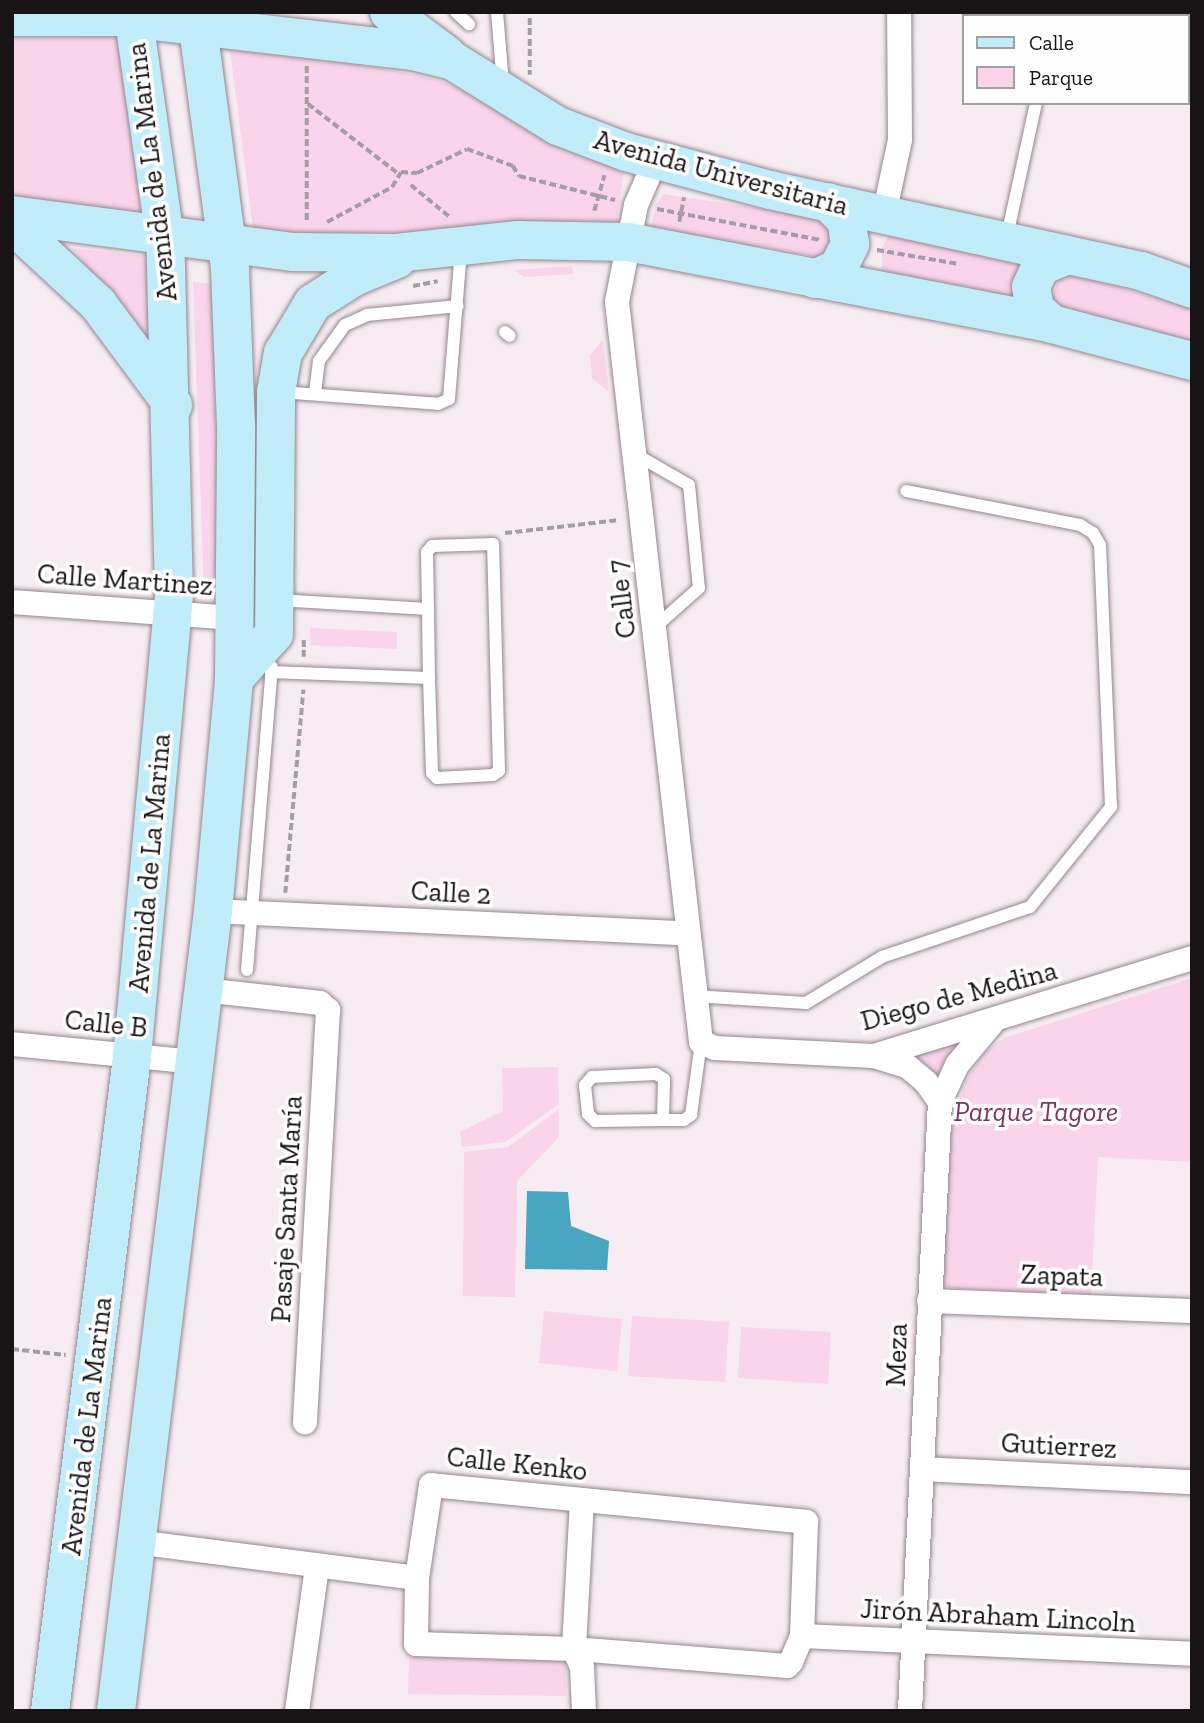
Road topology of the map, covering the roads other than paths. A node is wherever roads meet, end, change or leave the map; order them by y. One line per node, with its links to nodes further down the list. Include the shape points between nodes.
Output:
1 (389, 12): 9 (main road, via 423,33)
2 (456, 12): 8 (lane)
3 (497, 12): 10 (lane)
4 (899, 12): 15 (street)
5 (133, 15): 6 (main road, Avenida Universitaria, via 41,13); 7 (main road, Avenida Universitaria); 17 (main road, Avenida de La Marina)
6 (12, 17)
7 (198, 19): 9 (main road, Avenida Universitaria); 21 (main road)
8 (469, 24)
9 (453, 61): 10 (main road, Avenida Universitaria)
10 (517, 90): 12 (main road, Avenida Universitaria, via 577,134)
11 (1036, 105): 18 (lane)
12 (664, 153): 13 (main road, Avenida Universitaria); 19 (street, Calle 7, via 636,205)
13 (828, 202): 15 (main road, Avenida Universitaria); 24 (main road, via 846,220 850,244 838,268)
14 (12, 215): 17 (main road)
15 (896, 217): 18 (main road, Avenida Universitaria); 26 (main road, via 881,229 870,249 870,264)
16 (12, 224): 32 (main road, via 106,313)
17 (166, 238): 21 (main road); 32 (main road, Avenida de La Marina)
18 (1006, 240): 23 (main road, Avenida Universitaria)
19 (628, 242): 20 (main road); 24 (main road); 33 (street, Calle 7, via 617,302)
20 (472, 244): 22 (main road); 27 (lane)
21 (228, 246): 22 (main road, via 294,252); 39 (main road, via 236,426)
22 (418, 250): 30 (main road, via 355,277 313,303 283,353)
23 (1068, 255): 25 (main road, Avenida Universitaria); 28 (main road, via 1041,266 1031,287 1035,309)
24 (815, 279): 26 (main road)
25 (1190, 281)
26 (886, 291): 28 (main road)
27 (458, 306): 31 (lane, via 367,315 345,325 319,361); 31 (lane, via 451,393 444,403)
28 (1052, 324): 29 (main road)
29 (1192, 361)
30 (276, 392): 31 (lane); 38 (main road)
31 (315, 393)
32 (173, 405): 37 (main road, Avenida de La Marina)
33 (635, 454): 40 (street, Calle 7); 40 (lane, via 689,485 699,588)
34 (906, 491): 50 (lane, via 1080,525 1093,533 1100,545 1111,807 1030,907 882,957 806,1003)
35 (12, 602): 37 (street, Calle Martinez)
36 (428, 609): 38 (lane); 42 (lane); 42 (lane, via 427,552 432,546 493,544 499,771 437,778 432,773)
37 (172, 613): 39 (street, Calle Martinez); 55 (main road, Avenida de La Marina)
38 (275, 617): 41 (lane); 43 (main road)
39 (234, 618): 43 (main road)
40 (655, 627): 46 (street, Calle 7)
41 (271, 672): 42 (lane); 45 (lane)
42 (429, 678)
43 (234, 679): 44 (main road)
44 (213, 911): 45 (street, Calle 2); 49 (main road)
45 (253, 914): 46 (street, Calle 2); 48 (lane)
46 (686, 933): 50 (street, Calle 7)
47 (1189, 960): 51 (street, Diego de Medina)
48 (247, 970)
49 (203, 990): 56 (main road); 61 (street, Pasaje Santa María, via 320,1003 328,1010)
50 (694, 996): 52 (street, Calle 7)
51 (995, 1020): 54 (street, Diego de Medina); 57 (street, Meza, via 957,1065)
52 (700, 1040): 54 (street, Diego de Medina, via 715,1048); 58 (lane, via 691,1115)
53 (12, 1044): 55 (street, Calle B)
54 (874, 1056): 57 (street, via 907,1066)
55 (132, 1057): 56 (street, Calle B); 72 (main road, Avenida de La Marina)
56 (195, 1062): 65 (main road)
57 (940, 1102): 59 (street, Meza)
58 (663, 1121): 58 (lane, via 595,1121 587,1114 587,1079 660,1075)
59 (929, 1301): 60 (street, Zapata); 62 (street, Meza)
60 (1192, 1311)
61 (305, 1422)
62 (923, 1469): 63 (street, Gutierrez); 69 (street, Meza)
63 (1192, 1482)
64 (582, 1500): 67 (street, Calle Kenko, via 430,1485); 68 (street, Calle Kenko, via 806,1523); 70 (street)
65 (136, 1542): 66 (street); 73 (main road)
66 (317, 1566): 67 (street); 74 (street)
67 (417, 1578): 70 (street, via 416,1644)
68 (802, 1636): 69 (street, Jirón Abraham Lincoln); 70 (street, via 787,1666)
69 (913, 1642): 71 (street, Jirón Abraham Lincoln); 76 (street, Meza)
70 (574, 1649): 75 (street, via 582,1667)
71 (1192, 1654)
72 (50, 1711)
73 (116, 1711)
74 (297, 1711)
75 (584, 1711)
76 (910, 1711)

